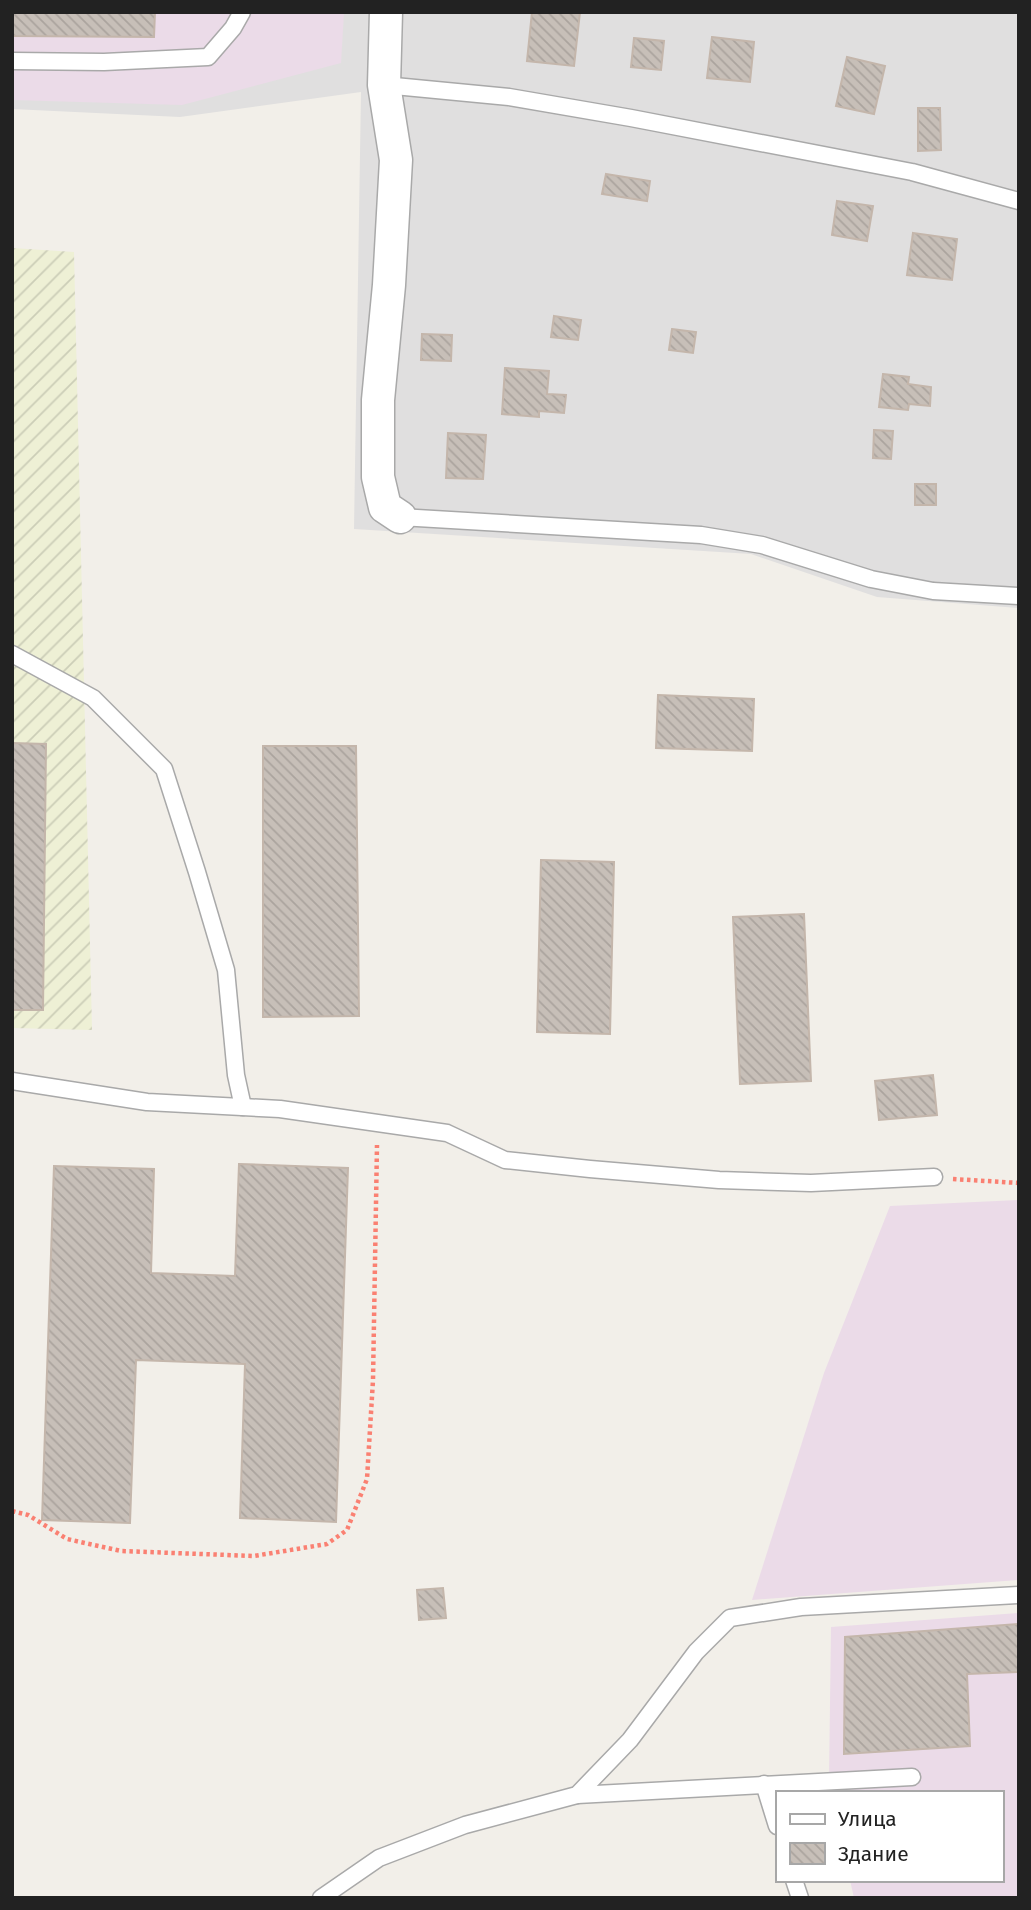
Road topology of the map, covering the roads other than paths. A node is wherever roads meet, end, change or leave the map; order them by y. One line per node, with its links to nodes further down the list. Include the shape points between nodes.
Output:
1 (242, 12): 3 (lane, via 208,57)
2 (386, 12): 4 (street)
3 (12, 61)
4 (384, 85): 5 (lane, via 509,97 644,121 912,172); 6 (street, via 396,160 378,477 385,508)
5 (1019, 201)
6 (400, 517): 7 (lane, via 701,534 762,545 896,584)
7 (1019, 596)
8 (12, 654): 10 (lane, via 93,698 164,769 226,970)
9 (12, 1081): 10 (lane, via 148,1102)
10 (243, 1107): 11 (lane, via 447,1133 505,1160 590,1170 811,1183)
11 (934, 1177)
12 (1019, 1595): 15 (lane, via 801,1607 730,1618 696,1651 630,1740)
13 (912, 1777): 14 (lane)
14 (764, 1784): 15 (lane); 16 (lane)
15 (577, 1795): 17 (lane, via 465,1825 379,1858)
16 (776, 1823)
17 (321, 1898)

